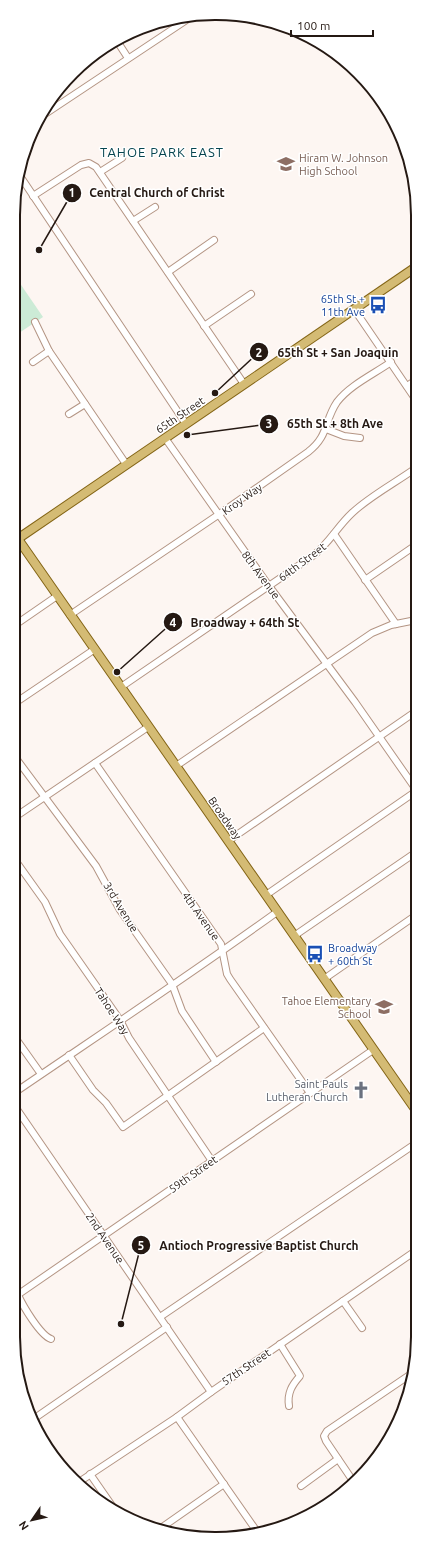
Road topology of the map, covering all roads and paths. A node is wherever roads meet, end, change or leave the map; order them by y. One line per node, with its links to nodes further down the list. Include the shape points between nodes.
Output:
1 (178, 25): 3 (street)
2 (120, 45): 3 (street)
3 (128, 58): 4 (street)
4 (51, 110)
5 (122, 158): 6 (street)
6 (100, 172): 8 (street, via 93,164 85,163); 10 (street)
7 (23, 181): 8 (street)
8 (33, 196): 27 (street)
9 (155, 207): 10 (street)
10 (133, 222): 13 (street)
11 (214, 240): 13 (street)
12 (411, 270): 15 (main road, 65th Street)
13 (168, 272): 17 (street)
14 (251, 294): 17 (street)
15 (354, 309): 20 (street); 22 (main road, 65th Street)
16 (35, 322): 18 (street)
17 (204, 326): 22 (street)
18 (50, 351): 19 (street); 25 (street)
19 (34, 362)
20 (391, 362): 23 (street); 28 (street, Kroy Way, via 350,389 341,398 332,412)
21 (411, 383): 23 (street)
22 (244, 384): 27 (main road, 65th Street)
23 (407, 386): 24 (street)
24 (411, 392)
25 (85, 404): 26 (street); 31 (street)
26 (69, 414)
27 (186, 424): 29 (main road, 65th Street)
28 (326, 429): 30 (street, via 344,436); 33 (street, Kroy Way, via 313,448)
29 (165, 438): 31 (main road, 65th Street); 33 (street, 8th Avenue)
30 (360, 438)
31 (126, 464): 35 (main road, 65th Street)
32 (411, 471): 34 (street, 64th Street, via 360,506)
33 (218, 515): 39 (street, 8th Avenue); 41 (street, Kroy Way)
34 (334, 534): 38 (street); 39 (street, 64th Street, via 314,555)
35 (20, 537)
36 (20, 543): 40 (main road, Broadway)
37 (411, 548): 38 (street)
38 (365, 580): 44 (street)
39 (269, 586): 46 (street, 8th Avenue); 47 (street, 64th Street)
40 (57, 596): 41 (main road, Broadway); 42 (street)
41 (70, 615): 45 (main road, Broadway)
42 (20, 621)
43 (411, 621): 44 (street)
44 (396, 624): 46 (street, via 372,633)
45 (94, 649): 47 (main road, Broadway); 48 (street)
46 (326, 664): 51 (street, 8th Avenue); 54 (street)
47 (121, 687): 50 (main road, Broadway)
48 (20, 700)
49 (411, 715): 51 (street)
50 (148, 727): 52 (street); 54 (main road, Broadway)
51 (379, 736): 55 (street, 8th Avenue); 59 (street)
52 (95, 763): 57 (street); 66 (street, 4th Avenue, via 221,944)
53 (20, 764): 57 (street, 3rd Avenue)
54 (176, 766): 59 (main road, Broadway)
55 (411, 782)
56 (411, 795): 62 (street)
57 (45, 796): 58 (street); 68 (street, 3rd Avenue, via 96,866 120,910)
58 (20, 813)
59 (228, 840): 62 (main road, Broadway)
60 (411, 856): 65 (street)
61 (20, 867): 69 (street, Tahoe Way, via 45,902 60,934)
62 (266, 895): 63 (main road, Broadway)
63 (277, 912): 65 (main road, Broadway); 66 (street)
64 (411, 919): 67 (street)
65 (294, 936): 67 (main road, Broadway)
66 (223, 951): 68 (street); 70 (street, 4th Avenue, via 230,980)
67 (324, 979): 72 (main road, Broadway)
68 (172, 984): 69 (street); 74 (street, 3rd Avenue, via 182,1011)
69 (120, 1020): 73 (street); 78 (street, Tahoe Way, via 129,1038)
70 (264, 1028): 74 (street); 77 (street, 4th Avenue)
71 (20, 1044): 75 (street)
72 (374, 1050): 77 (street, 59th Street); 79 (main road, Broadway)
73 (69, 1055): 75 (street); 78 (street, via 123,1127)
74 (216, 1062): 78 (street)
75 (41, 1074): 76 (street)
76 (20, 1089)
77 (310, 1093): 82 (street, 59th Street)
78 (168, 1096): 82 (street, Tahoe Way)
79 (411, 1103)
80 (20, 1114): 83 (street, 2nd Avenue)
81 (411, 1147): 88 (street)
82 (212, 1161): 83 (street, 59th Street)
83 (104, 1236): 85 (street, 59th Street); 88 (street, 2nd Avenue)
84 (411, 1254): 87 (street, 57th Street)
85 (20, 1294)
86 (20, 1301): 91 (street, via 43,1333)
87 (343, 1301): 90 (street); 92 (street, 57th Street)
88 (160, 1318): 89 (street, 2nd Avenue)
89 (167, 1327): 94 (street, 2nd Avenue); 96 (street)
90 (362, 1328)
91 (51, 1339)
92 (280, 1344): 94 (street, 57th Street); 95 (street, via 300,1376 290,1390)
93 (406, 1377): 98 (street, via 326,1433 326,1441)
94 (211, 1392): 97 (street, 57th Street)
95 (289, 1406)
96 (37, 1416)
97 (177, 1417): 99 (street, 57th Street); 102 (street)
98 (338, 1459): 100 (street); 103 (street)
99 (90, 1474): 101 (street, 57th Street); 104 (street)
100 (351, 1477)
101 (83, 1479)
102 (224, 1484): 105 (street); 106 (street)
103 (301, 1486)
104 (108, 1499)
105 (165, 1525)
106 (254, 1528)

